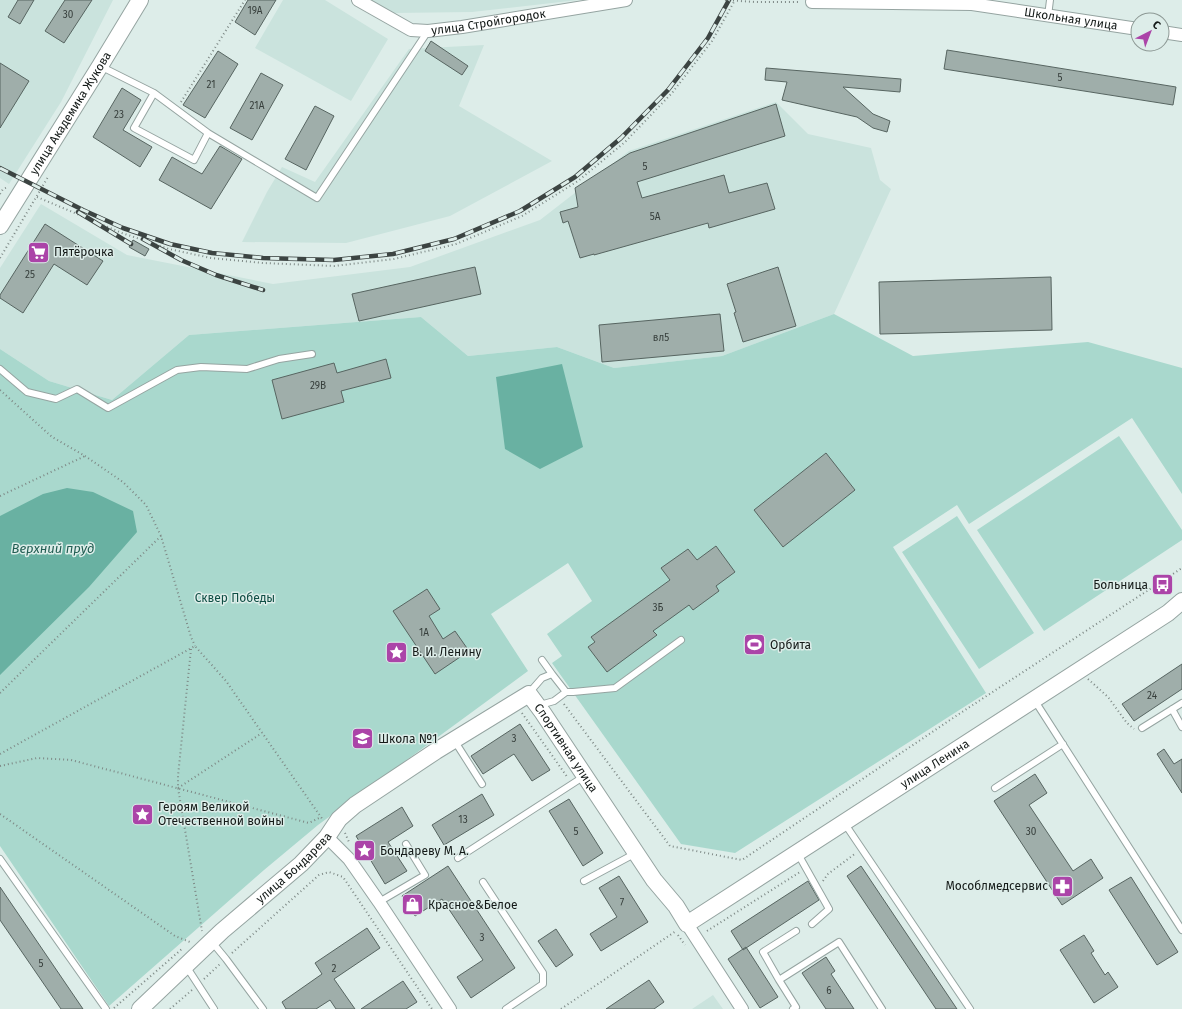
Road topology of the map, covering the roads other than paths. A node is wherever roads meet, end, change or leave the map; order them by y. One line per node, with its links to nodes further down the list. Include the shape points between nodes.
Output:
1 (140, 0): 13 (street, улица Академика Жукова)
2 (358, 0): 10 (street, улица Стройгородок, via 411,30)
3 (626, 0): 10 (street, улица Стройгородок)
4 (1050, 0): 8 (lane)
5 (812, 2): 6 (street, Школьная улица)
6 (914, 2): 7 (street, Школьная улица)
7 (972, 2): 8 (street, Школьная улица)
8 (1048, 16): 9 (street, Школьная улица)
9 (1130, 28)
10 (428, 31): 15 (lane, via 317,198)
11 (1170, 33): 12 (street)
12 (1182, 35)
13 (100, 66): 14 (lane); 16 (street, улица Академика Жукова)
14 (154, 93): 15 (lane); 15 (lane, via 134,128 194,160)
15 (208, 133)
16 (0, 226)
17 (312, 354): 18 (lane, via 279,359 247,369 201,367 177,370 108,408 77,389 56,399 27,392)
18 (0, 369)
19 (1182, 601): 25 (street, улица Ленина, via 1168,613)
20 (681, 640): 23 (lane, via 615,688)
21 (542, 660): 22 (lane)
22 (552, 674): 23 (lane); 24 (lane, via 542,678)
23 (566, 692): 24 (lane, via 554,701)
24 (534, 700): 30 (street, Спортивная улица, via 515,702); 32 (street, Спортивная улица)
25 (1034, 700): 31 (lane); 35 (street, улица Ленина)
26 (1182, 703): 27 (lane)
27 (1172, 709): 28 (lane); 29 (lane)
28 (1182, 727)
29 (1142, 728)
30 (454, 740): 33 (lane); 36 (street, Спортивная улица, via 355,805)
31 (1063, 744): 34 (lane); 47 (lane)
32 (578, 780): 38 (street, Спортивная улица); 40 (lane)
33 (482, 784)
34 (995, 788)
35 (844, 822): 39 (street, улица Ленина); 61 (lane)
36 (326, 830): 44 (street, улица Бондарева); 49 (street, улица Бондарева, via 300,864 222,931)
37 (406, 844): 44 (lane, via 425,875)
38 (636, 853): 42 (lane); 45 (street, Спортивная улица)
39 (797, 853): 45 (street, улица Ленина); 46 (lane, via 829,909)
40 (458, 858)
41 (0, 859): 52 (lane)
42 (584, 881)
43 (483, 882): 57 (lane, via 543,973 543,984)
44 (379, 902): 56 (street, улица Бондарева)
45 (687, 924): 58 (street, Спортивная улица)
46 (812, 924)
47 (1182, 930)
48 (796, 931): 51 (lane, via 764,952)
49 (207, 936): 50 (street, улица Бондарева); 55 (lane)
50 (186, 966): 53 (street, улица Бондарева); 54 (lane)
51 (779, 980): 59 (lane, via 796,1007); 60 (lane, via 839,942)
52 (106, 1009)
53 (140, 1009)
54 (214, 1009)
55 (263, 1009)
56 (450, 1009)
57 (506, 1009)
58 (742, 1009)
59 (793, 1009)
60 (882, 1009)
61 (970, 1009)

